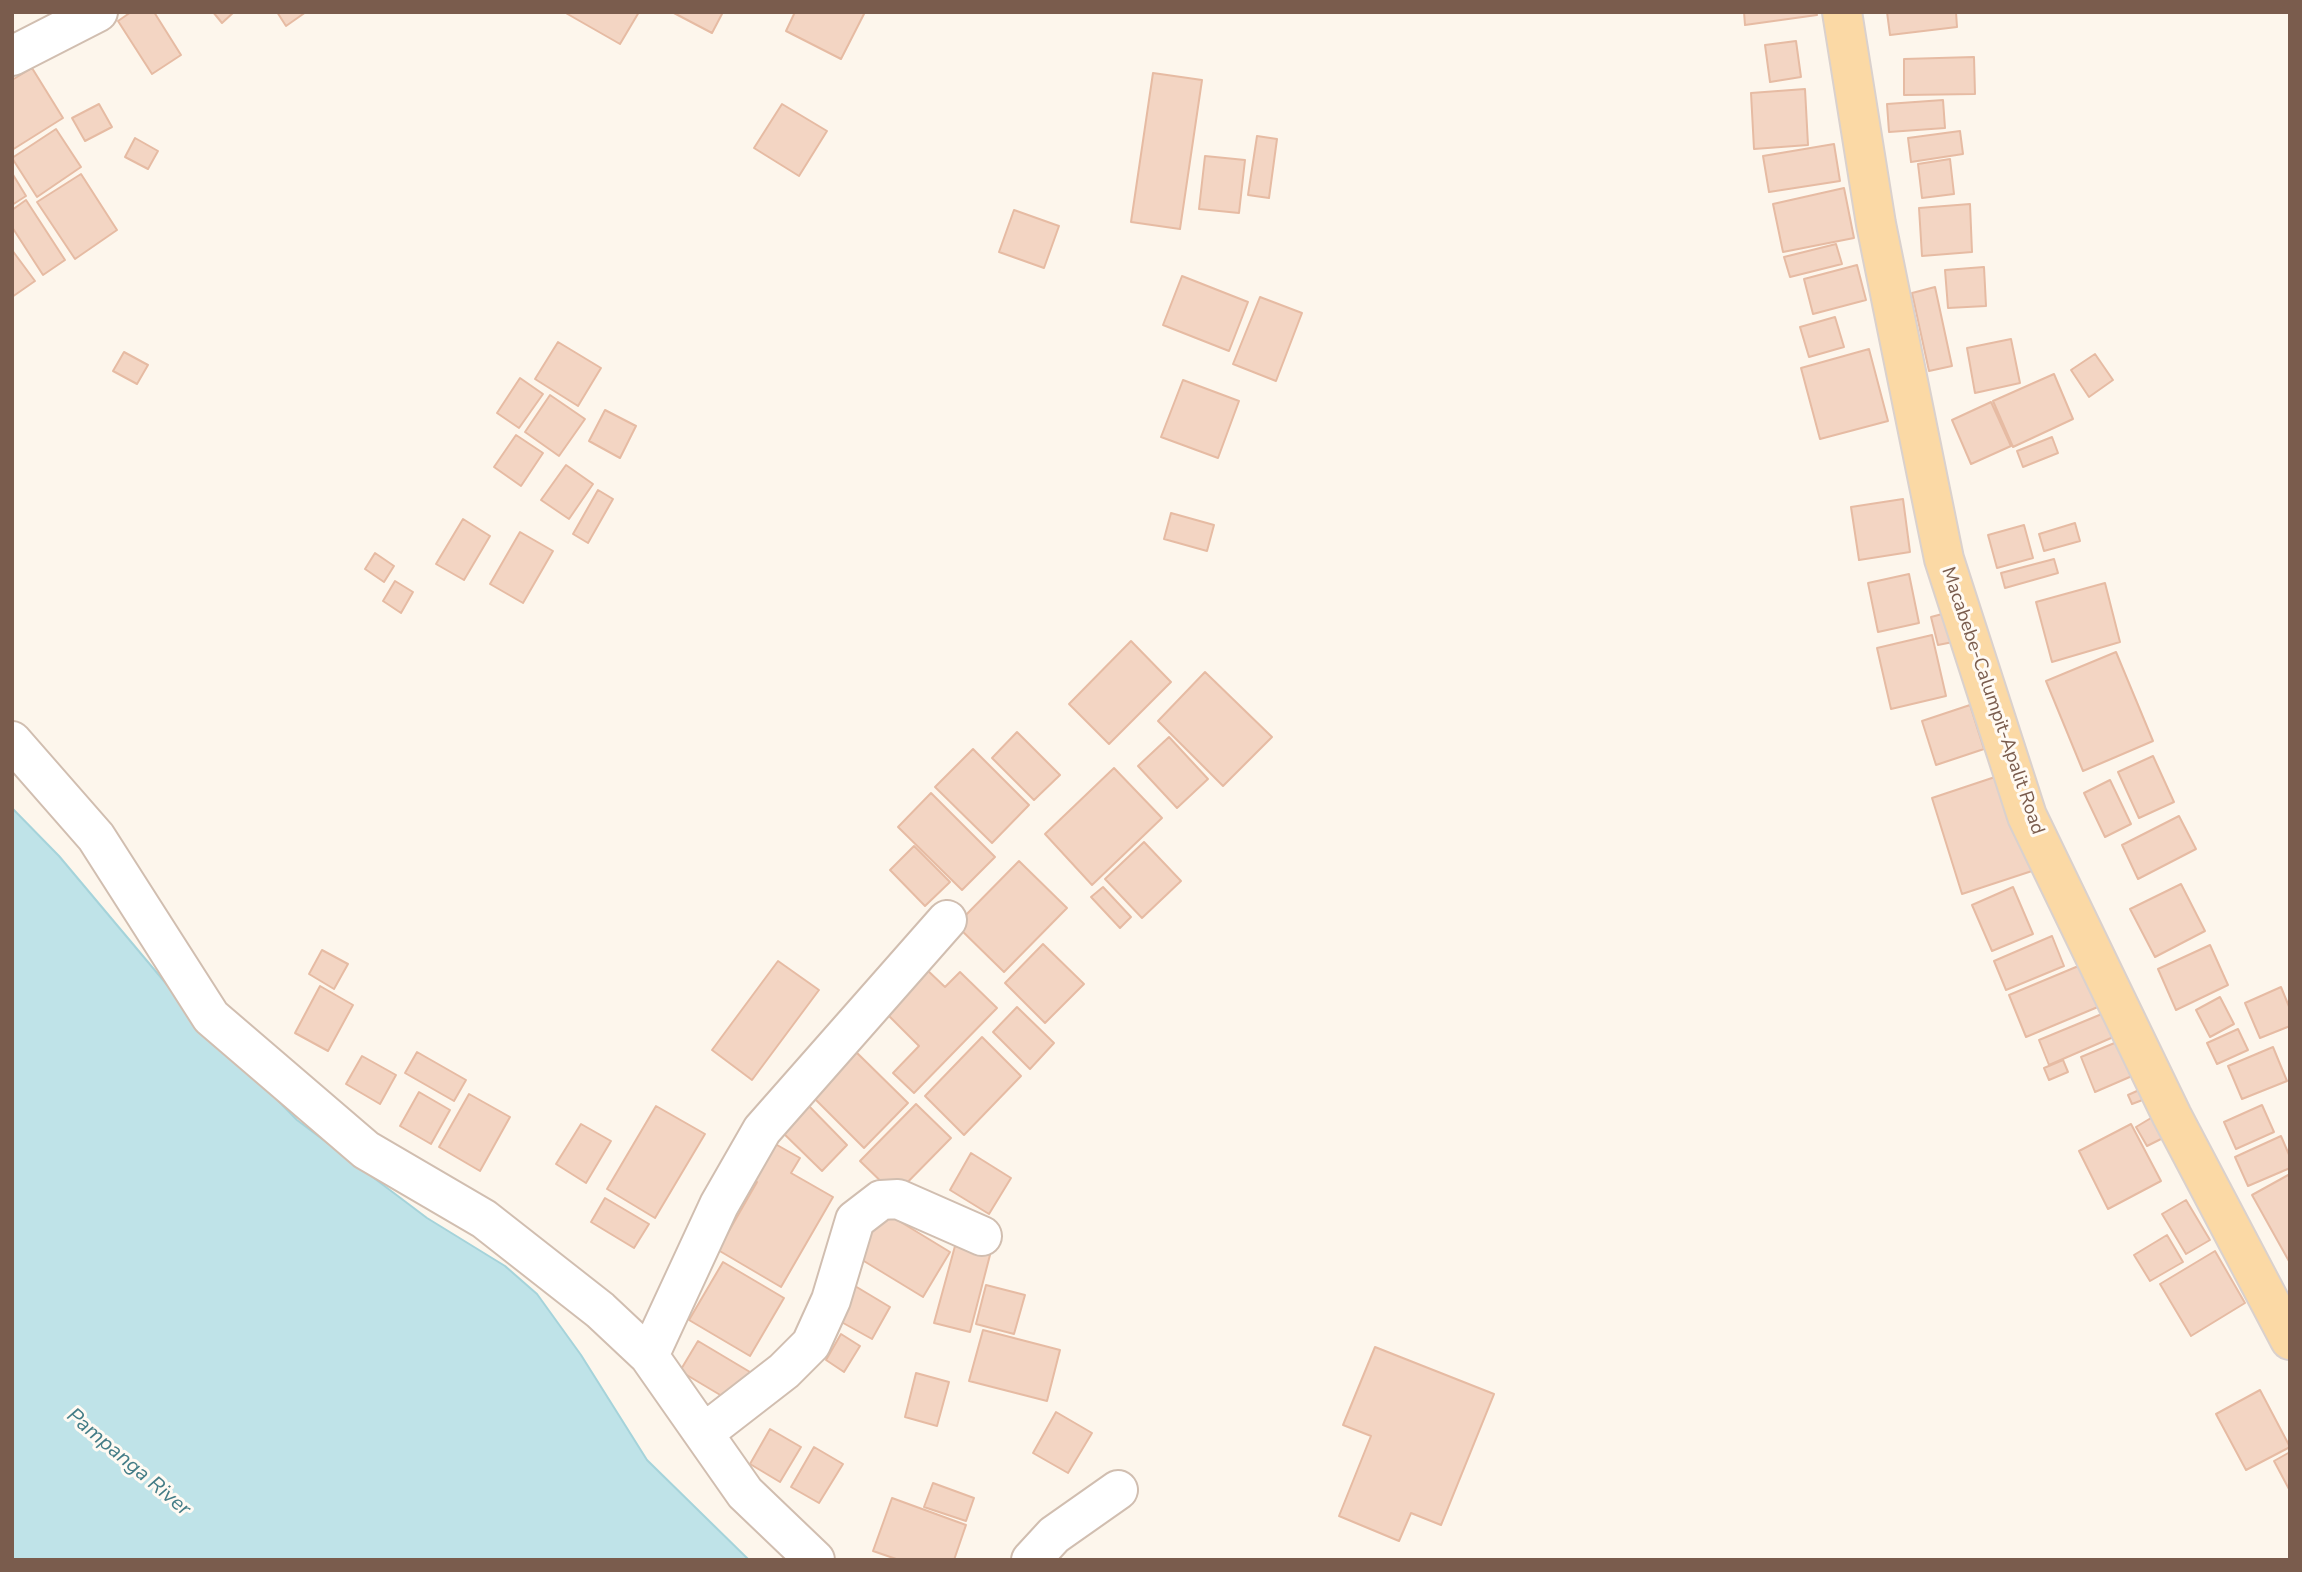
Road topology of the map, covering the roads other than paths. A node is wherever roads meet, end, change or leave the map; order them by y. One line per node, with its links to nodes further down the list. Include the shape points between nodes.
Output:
1 (98, 12): 3 (street)
2 (1842, 12): 7 (main road, Macabebe-Calumpit-Apalit Road, via 1876,224 1944,559 2027,816 2172,1116)
3 (12, 56)
4 (12, 741): 8 (street, via 96,837 211,1017 366,1150 484,1219 600,1310)
5 (947, 920): 8 (street, via 762,1130 719,1205)
6 (982, 1236): 9 (street, via 898,1199 881,1200 855,1220 831,1300 811,1344)
7 (2290, 1340)
8 (649, 1356): 9 (street)
9 (704, 1433): 11 (street, via 745,1493)
10 (1118, 1490): 12 (street, via 1054,1535)
11 (815, 1560)
12 (1031, 1560)

